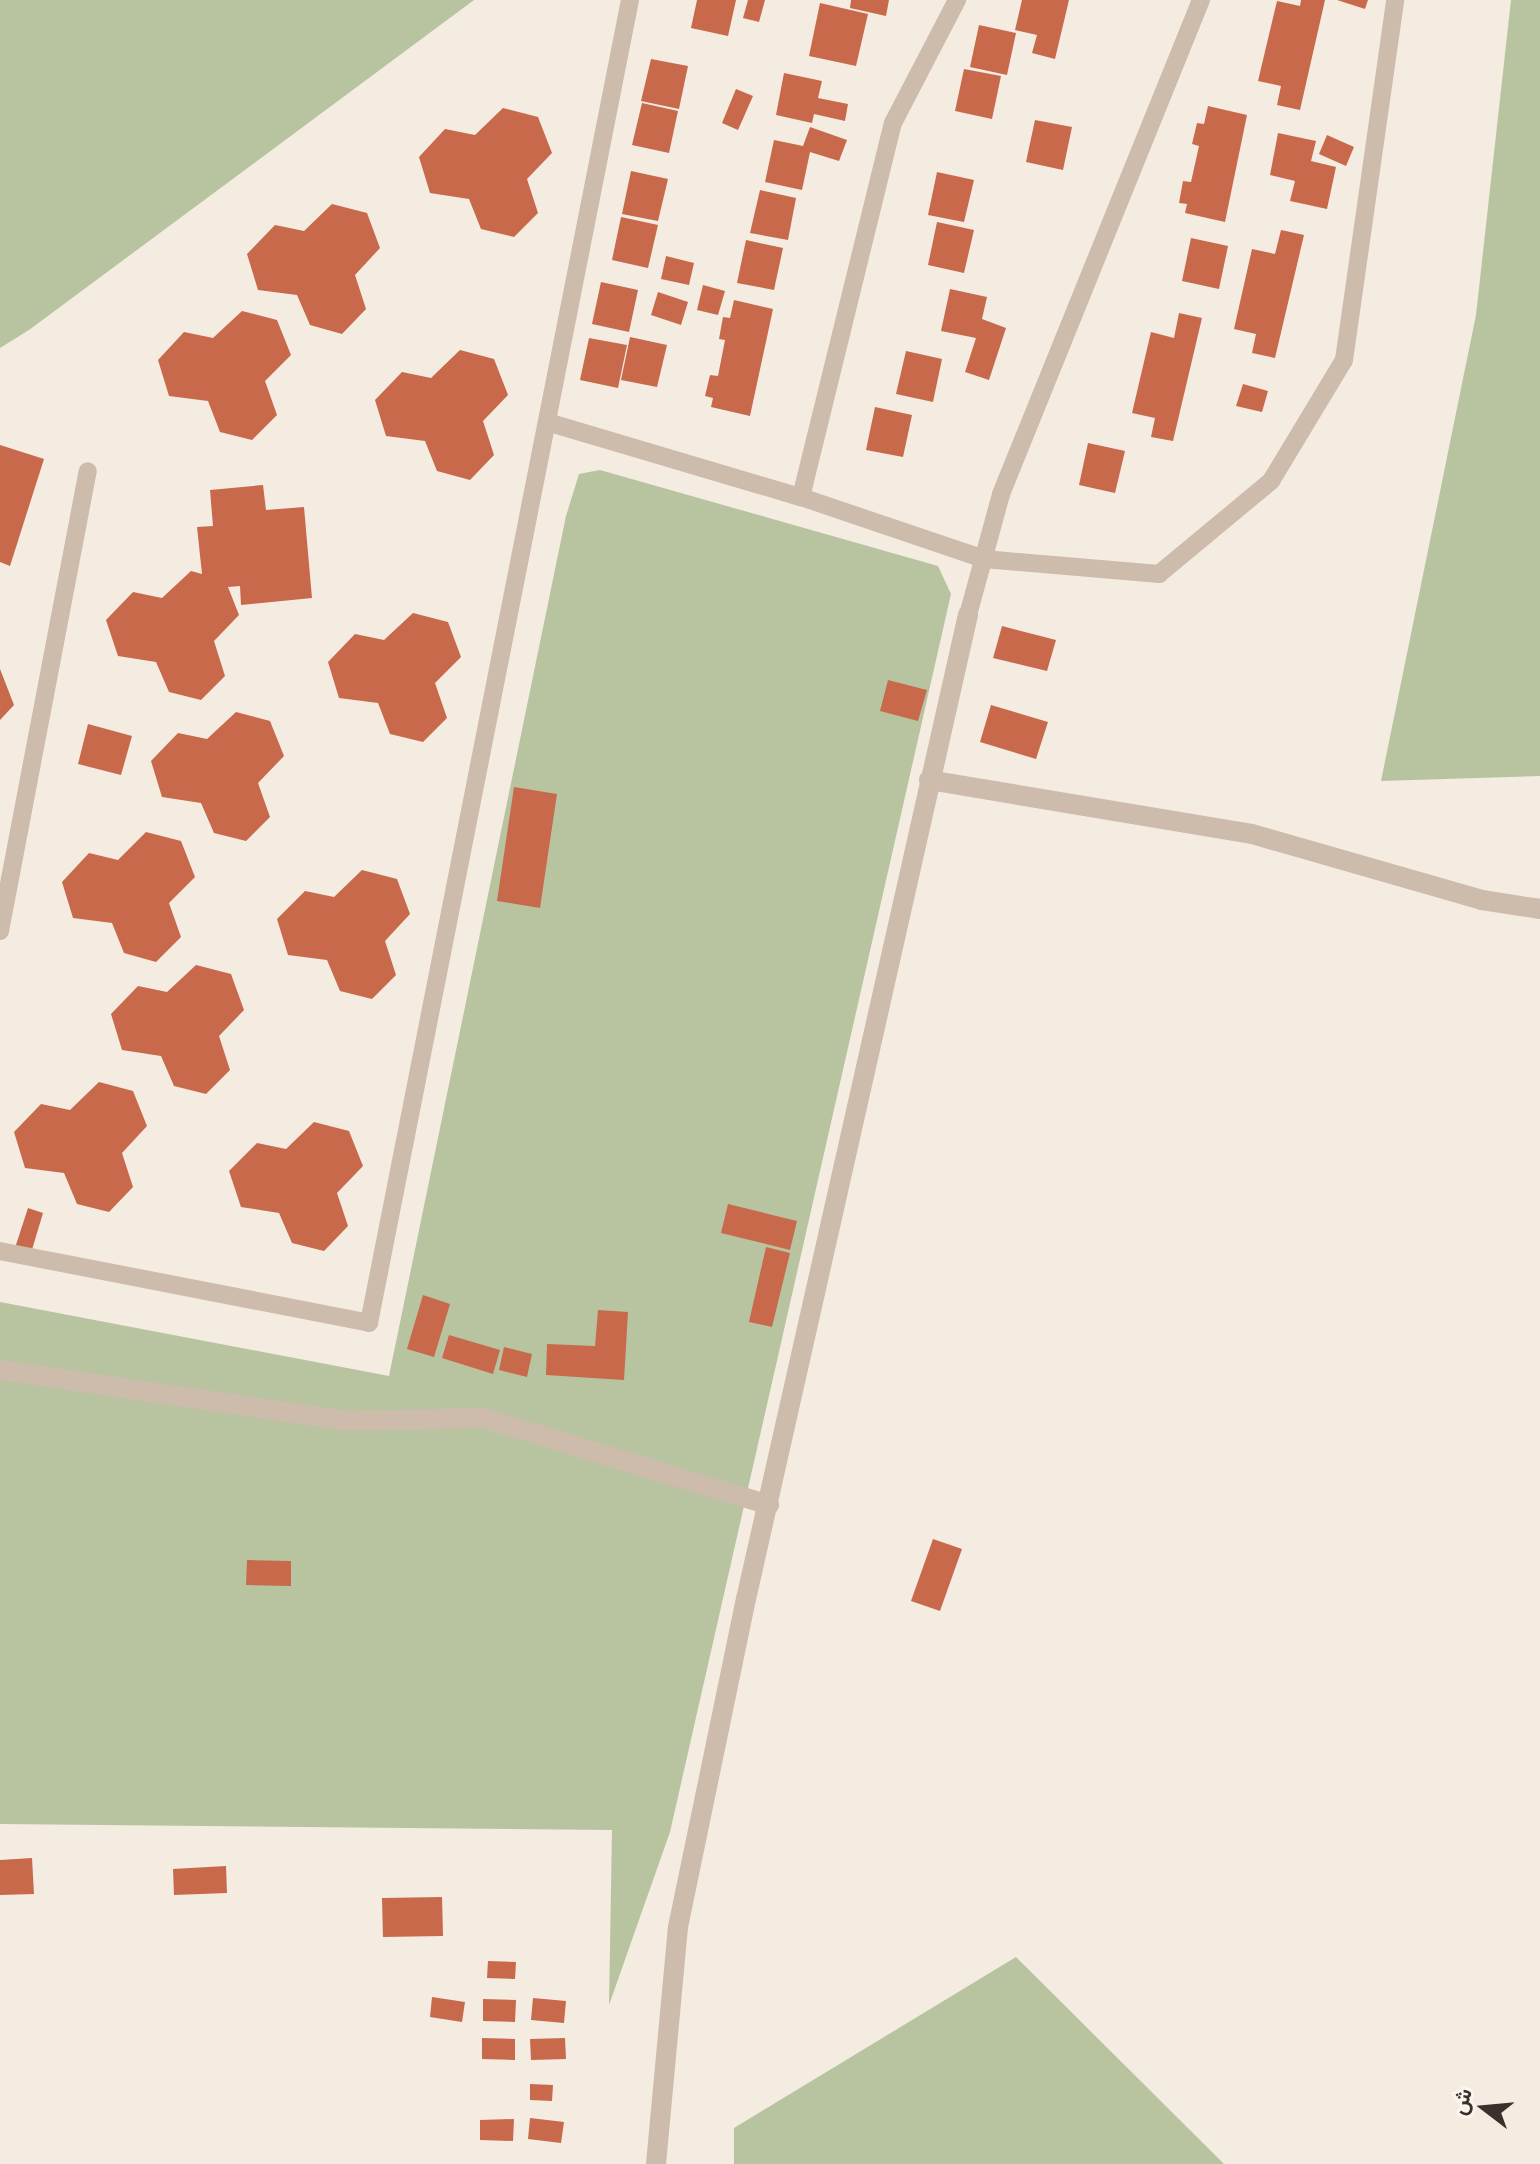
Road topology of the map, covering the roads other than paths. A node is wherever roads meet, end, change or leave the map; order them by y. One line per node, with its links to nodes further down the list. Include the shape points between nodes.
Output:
1 (630, 0): 5 (lane)
2 (957, 0): 7 (lane, via 893,123)
3 (1201, 0): 8 (lane, via 1001,494)
4 (1395, 0): 8 (lane, via 1344,360 1271,481 1159,574)
5 (547, 422): 7 (lane); 13 (lane, via 369,1323)
6 (88, 471): 12 (lane)
7 (801, 497): 8 (lane)
8 (984, 559): 9 (lane)
9 (968, 615): 10 (street)
10 (929, 780): 11 (street, via 1252,834 1482,900); 15 (street)
11 (1540, 909)
12 (0, 931)
13 (0, 1251)
14 (0, 1370): 15 (street, via 350,1421 483,1418)
15 (769, 1505): 16 (street, via 678,1927)
16 (656, 2164)

